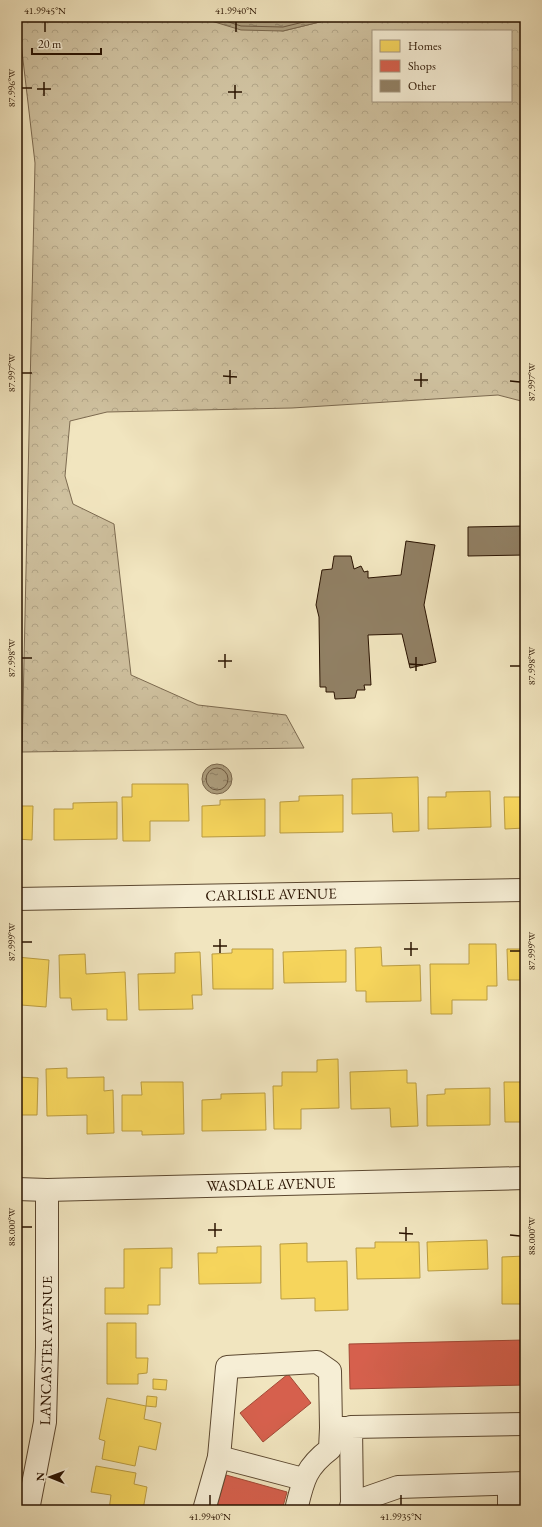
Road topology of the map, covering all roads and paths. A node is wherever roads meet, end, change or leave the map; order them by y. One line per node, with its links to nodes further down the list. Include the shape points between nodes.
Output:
1 (525, 890): 2 (street, CARLISLE AVENUE)
2 (17, 899)
3 (525, 1178): 5 (street, WASDALE AVENUE)
4 (17, 1189): 5 (street, WASDALE AVENUE)
5 (47, 1190): 12 (street, LANCASTER AVENUE, via 45,1422)
6 (525, 1424): 7 (street)
7 (341, 1428): 8 (street, via 330,1371 317,1362 227,1367); 9 (street, via 330,1449 316,1460); 11 (street)
8 (219, 1457): 9 (street); 13 (street)
9 (304, 1479): 14 (street)
10 (517, 1484): 11 (street, via 398,1487); 15 (street)
11 (351, 1507)
12 (28, 1510)
13 (204, 1510)
14 (296, 1510)
15 (509, 1510)

